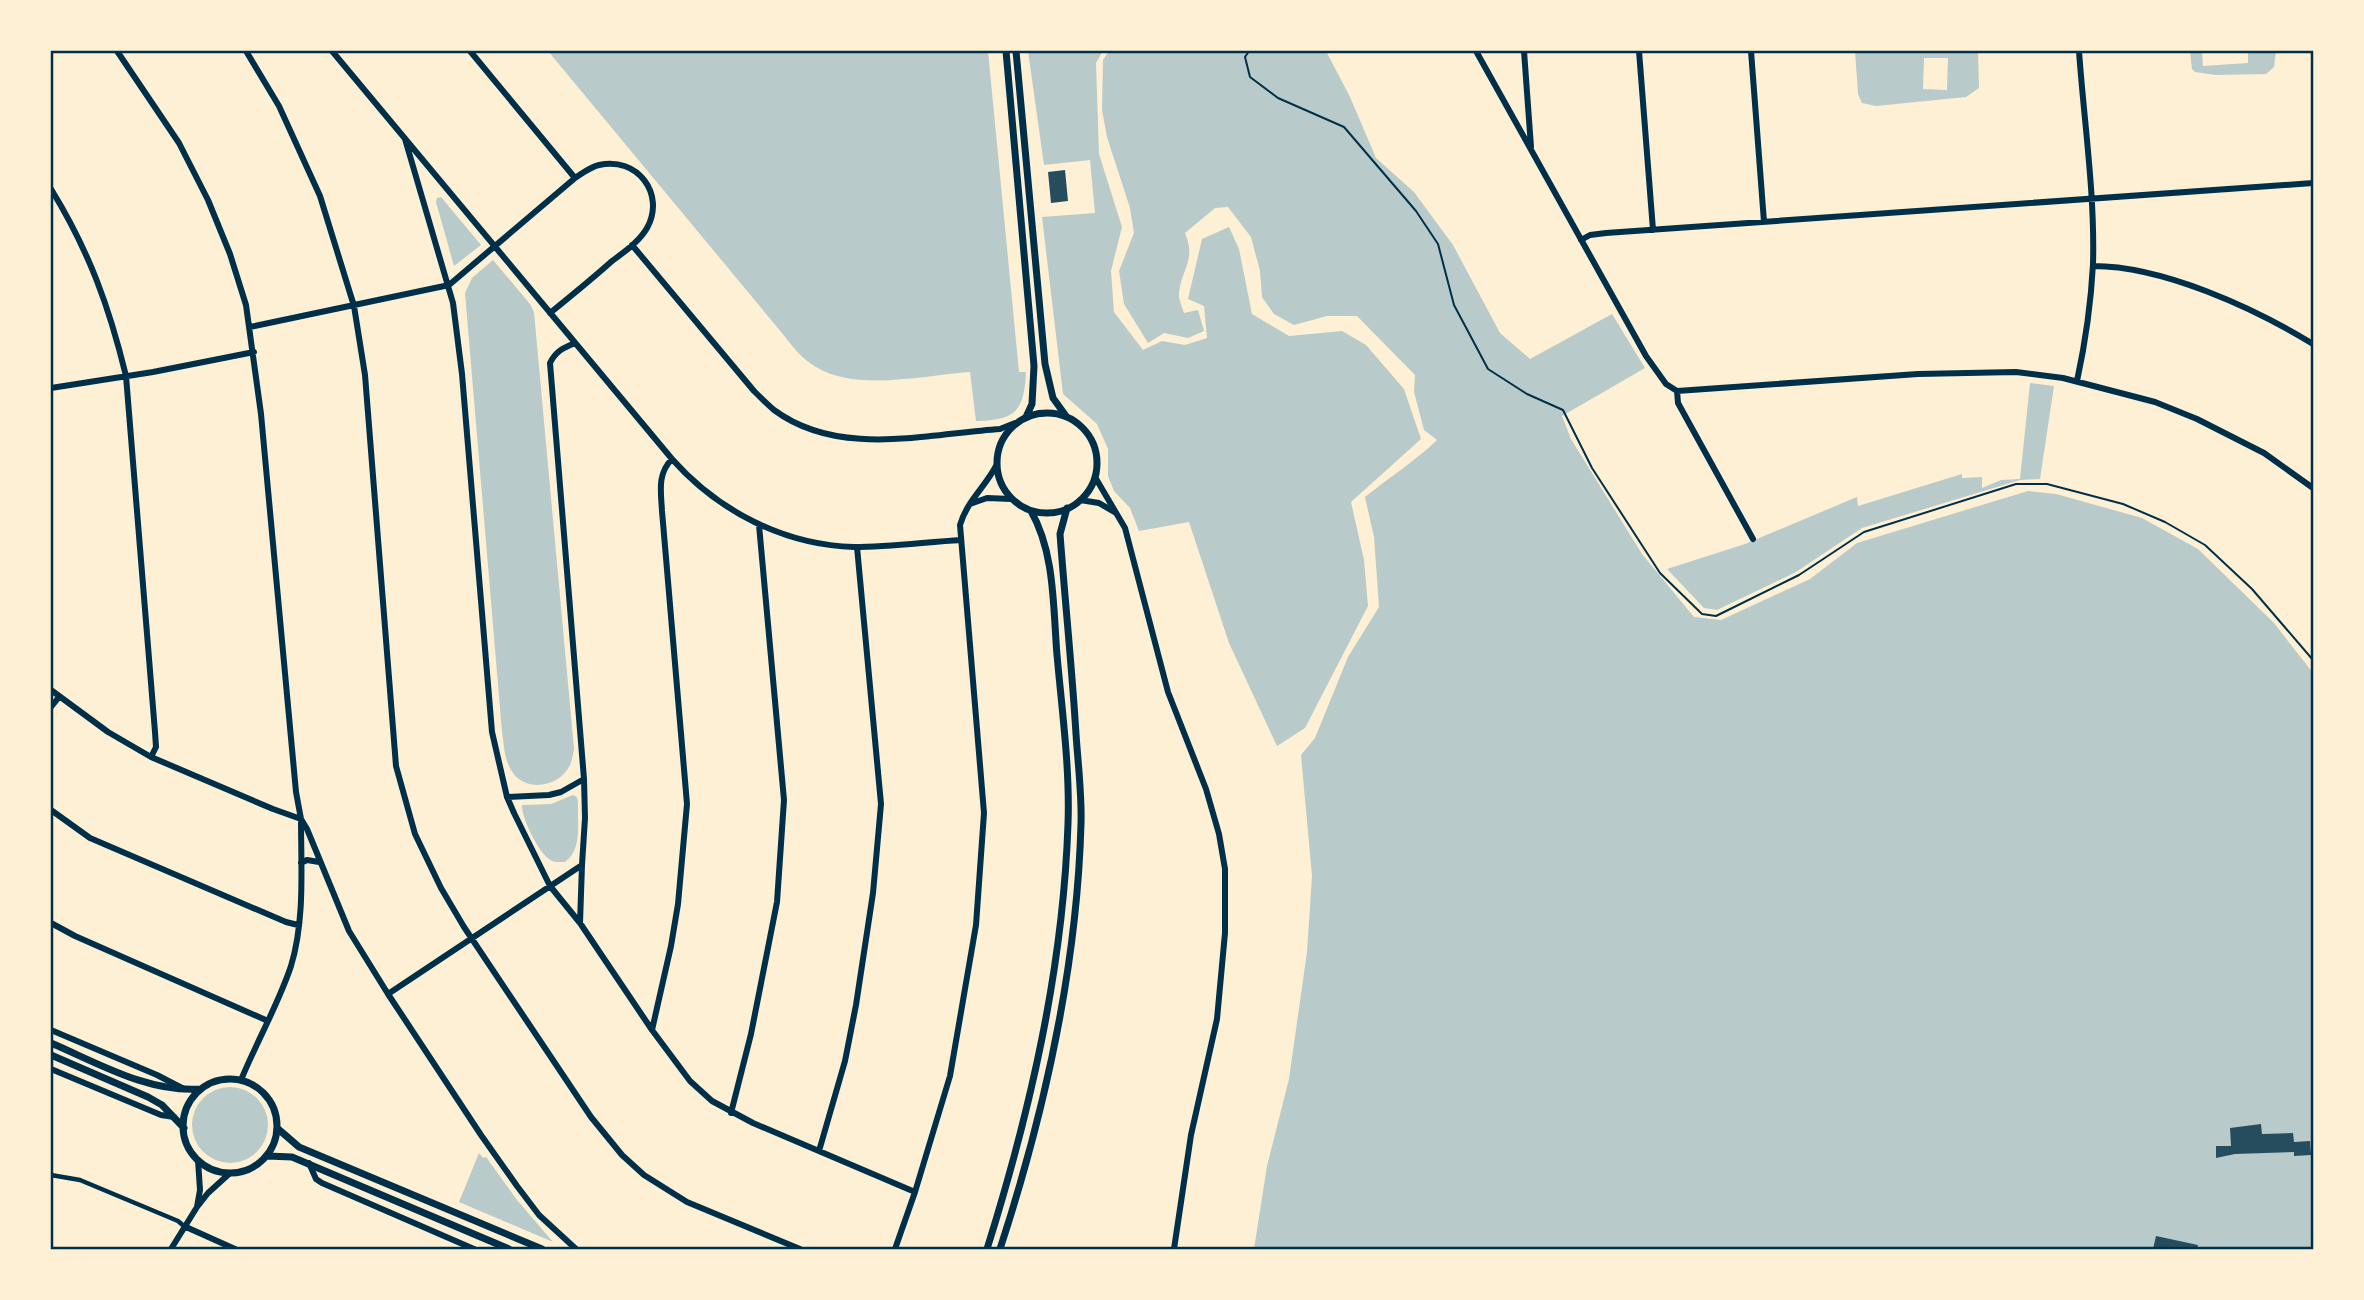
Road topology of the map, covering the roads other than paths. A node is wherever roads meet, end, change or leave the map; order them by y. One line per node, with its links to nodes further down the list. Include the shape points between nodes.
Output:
1 (117, 51): 29 (street, via 179,143 208,200 230,254)
2 (246, 51): 27 (street, via 279,106 320,195)
3 (332, 51): 14 (street)
4 (470, 51): 16 (street)
5 (1006, 51): 38 (street, via 1034,366 1032,404)
6 (1016, 51): 37 (street, via 1045,364 1053,398)
7 (1476, 51): 13 (street)
8 (1524, 51): 12 (street)
9 (1639, 51): 21 (street)
10 (1751, 51): 20 (street)
11 (2079, 51): 19 (street)
12 (1529, 109): 13 (street); 15 (street)
13 (1514, 117): 15 (street)
14 (405, 139): 24 (street); 26 (street)
15 (1531, 148): 22 (street)
16 (575, 178): 23 (street, via 600,164 622,166 637,172 649,186 654,214); 24 (street)
17 (2313, 183): 19 (street)
18 (51, 188): 33 (street, via 90,261 113,322)
19 (2091, 198): 20 (street); 25 (street)
20 (1764, 222): 21 (street)
21 (1653, 230): 22 (street, via 1590,235)
22 (1581, 240): 36 (street, via 1646,356 1666,384)
23 (632, 245): 28 (street); 39 (street, via 754,391 799,424 851,439 878,440 1000,429)
24 (496, 246): 26 (street); 28 (street)
25 (2093, 266): 31 (street, via 2160,276 2275,321); 34 (street)
26 (449, 285): 27 (street); 59 (street, via 462,374 492,732)
27 (354, 306): 29 (street); 69 (street, via 365,374 396,766 415,834)
28 (550, 313): 30 (street)
29 (250, 327): 32 (street)
30 (575, 343): 40 (street); 58 (street, via 561,348 550,363)
31 (2313, 344)
32 (254, 352): 33 (street); 61 (street)
33 (126, 376): 35 (street); 57 (street, via 156,747)
34 (2077, 381): 36 (street, via 2016,372 1918,374); 43 (street, via 2155,402 2197,419 2264,453)
35 (51, 388)
36 (1677, 391): 51 (street, via 1678,403)
37 (1066, 416): 38 (street, via 1052,412); 42 (street, via 1092,441)
38 (1026, 417): 39 (street)
39 (1015, 423): 41 (street, via 1004,436)
40 (672, 459): 50 (street, via 709,495); 73 (street, via 661,478 662,511 687,804 678,904)
41 (996, 466): 44 (street); 46 (street)
42 (1095, 477): 45 (street); 49 (street)
43 (2313, 488)
44 (1011, 499): 46 (street, via 987,498); 48 (street)
45 (1080, 500): 47 (street); 49 (street, via 1109,507)
46 (968, 505): 52 (street, via 960,526)
47 (1067, 508): 48 (street, via 1048,513); 102 (street, via 1060,534 1079,773 1077,871 1057,1030)
48 (1031, 510): 101 (street, via 1047,549 1054,608 1067,774 1066,869 1033,1082)
49 (1120, 517): 103 (street, via 1168,692 1206,789 1225,869 1217,1020 1191,1135)
50 (759, 525): 53 (street, via 806,541); 80 (street, via 784,800 777,902)
51 (1753, 539)
52 (961, 540): 53 (street); 90 (street, via 984,825 976,925 950,1076)
53 (856, 547): 84 (street, via 880,804 859,992)
54 (51, 691): 55 (street)
55 (59, 697): 56 (street); 57 (street)
56 (51, 707)
57 (151, 757): 61 (street)
58 (584, 779): 59 (street, via 561,792); 64 (street)
59 (508, 797): 65 (street)
60 (51, 810): 68 (street, via 90,838)
61 (301, 819): 62 (street); 63 (street)
62 (319, 862): 63 (street); 70 (street, via 349,931)
63 (301, 863): 68 (street)
64 (582, 864): 65 (street); 67 (street)
65 (550, 886): 67 (street); 69 (street)
66 (51, 923): 71 (street)
67 (580, 923): 73 (street)
68 (298, 925): 71 (street, via 291,964)
69 (471, 939): 70 (street); 99 (street, via 591,1117 622,1155 687,1202)
70 (388, 994): 98 (street, via 517,1186 539,1215)
71 (268, 1021): 77 (street)
72 (51, 1030): 79 (street)
73 (652, 1030): 80 (street, via 690,1081)
74 (51, 1043): 79 (street, via 152,1086)
75 (51, 1055): 81 (street, via 148,1097)
76 (51, 1069): 81 (street)
77 (241, 1080): 78 (street, via 230,1078); 83 (street, via 264,1092 277,1117)
78 (201, 1089): 79 (street); 82 (street, via 188,1106)
79 (186, 1090)
80 (731, 1113): 84 (street)
81 (174, 1117): 82 (street)
82 (184, 1128): 86 (street)
83 (277, 1128): 85 (street); 97 (street, via 299,1147)
84 (820, 1151): 90 (street)
85 (267, 1156): 87 (street); 88 (street)
86 (198, 1160): 88 (street); 91 (street)
87 (309, 1163): 95 (street, via 322,1183); 96 (street)
88 (229, 1174): 91 (street)
89 (51, 1175): 92 (street, via 80,1180)
90 (915, 1192): 100 (street)
91 (197, 1207): 92 (street)
92 (186, 1227): 93 (street); 94 (street)
93 (171, 1249)
94 (235, 1249)
95 (474, 1249)
96 (509, 1249)
97 (542, 1249)
98 (576, 1249)
99 (800, 1249)
100 (895, 1249)
101 (987, 1249)
102 (1000, 1249)
103 (1174, 1249)

